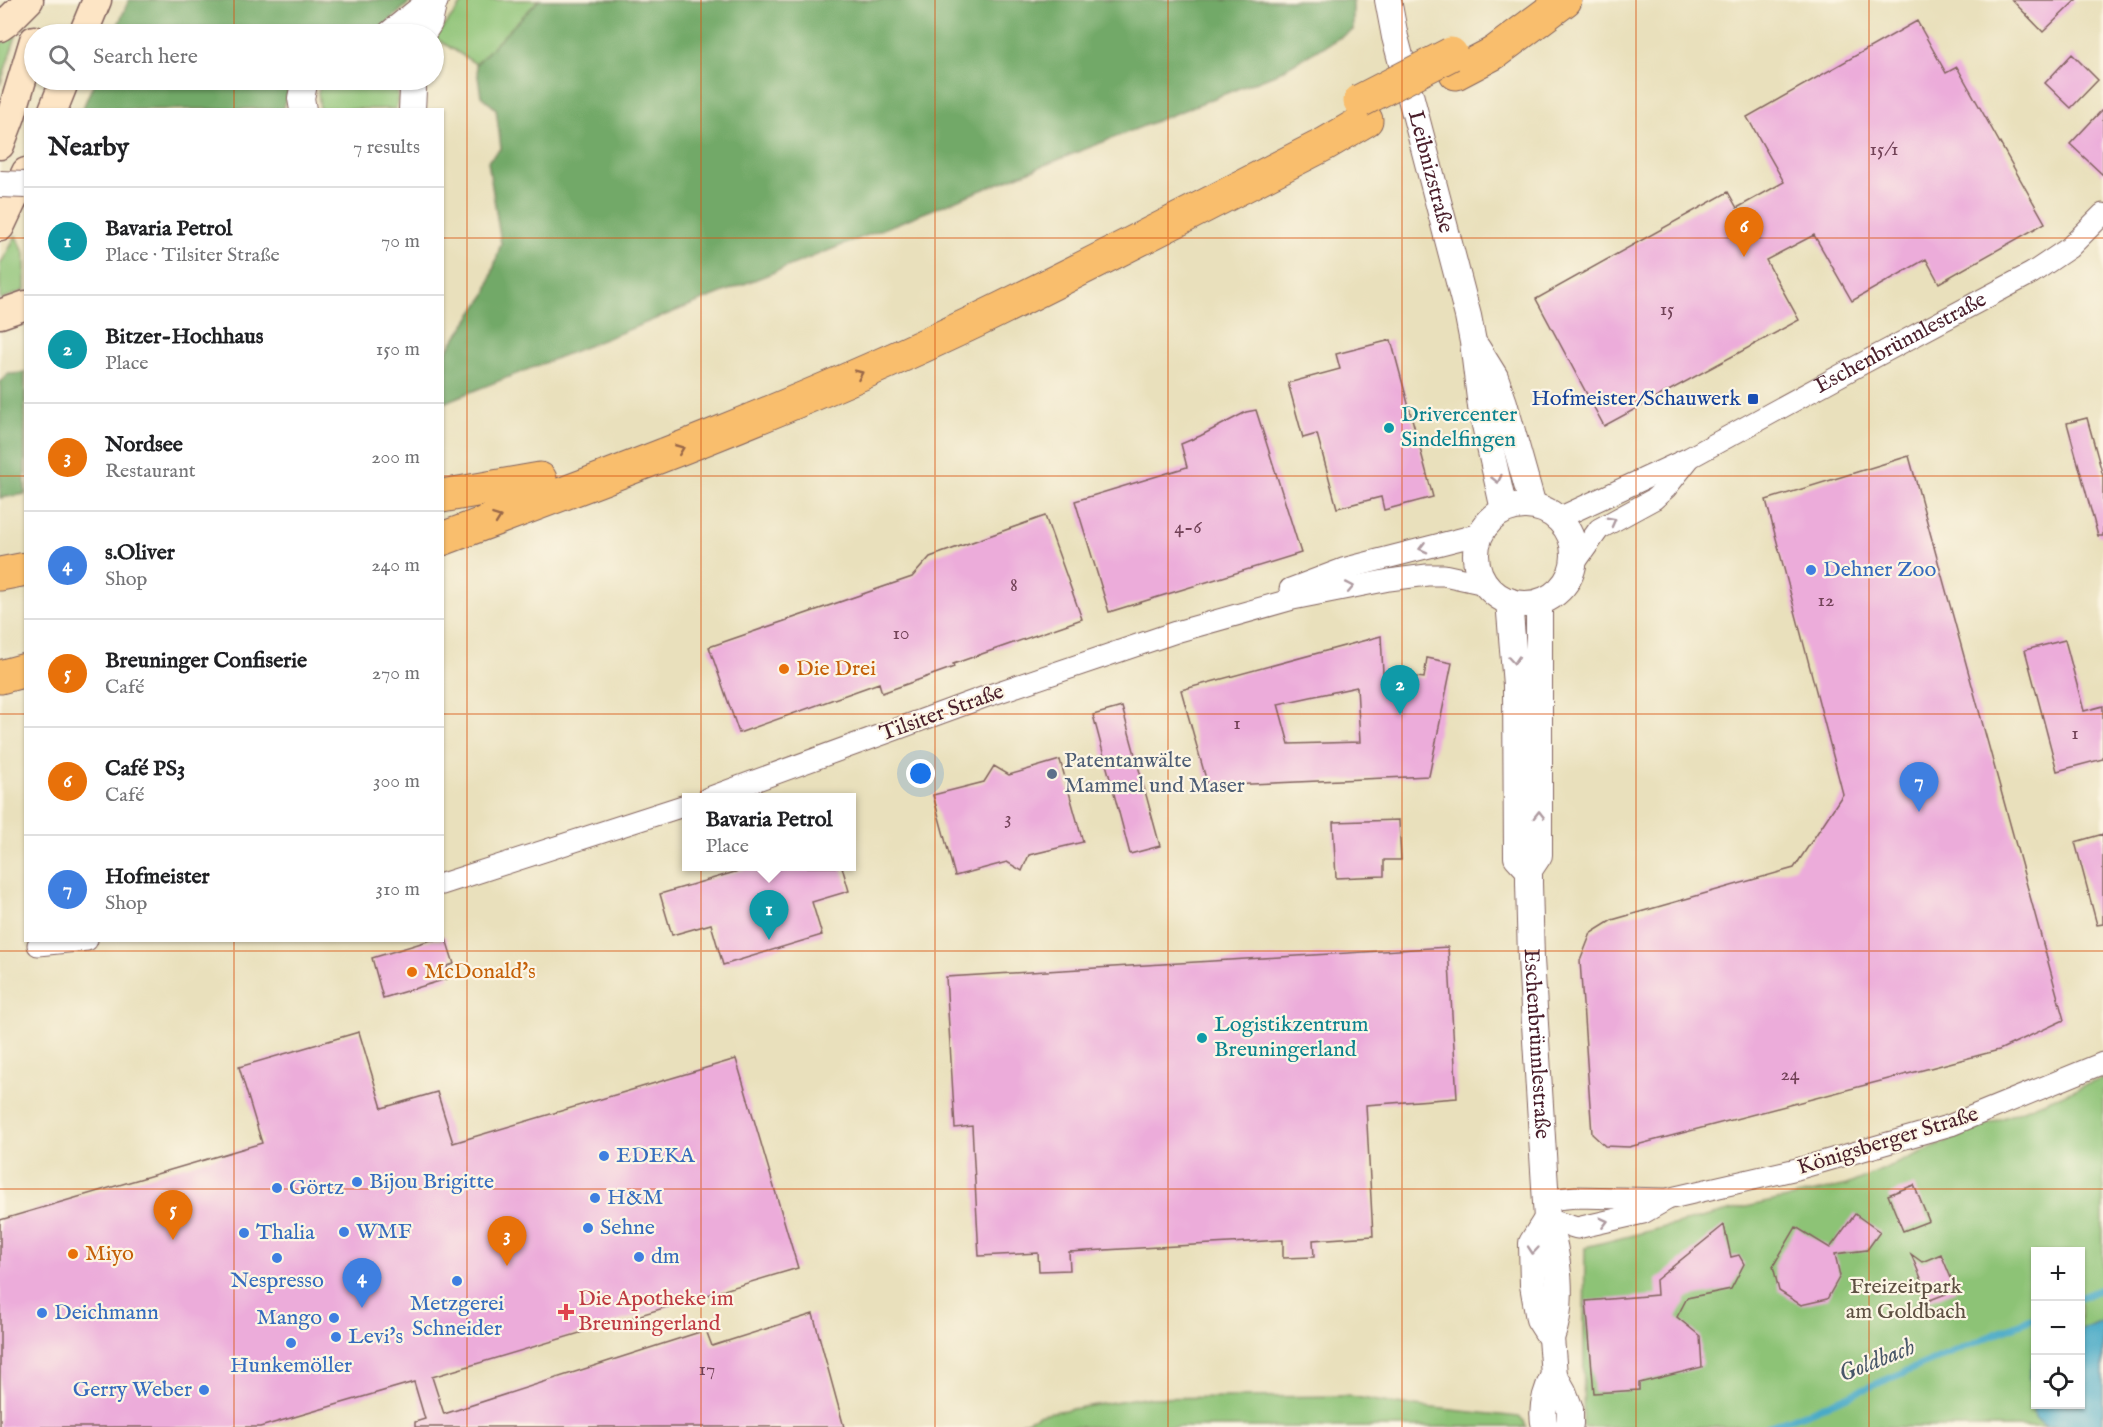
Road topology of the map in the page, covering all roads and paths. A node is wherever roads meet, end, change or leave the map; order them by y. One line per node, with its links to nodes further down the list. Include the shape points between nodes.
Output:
1 (29, 0): 12 (main road)
2 (47, 0): 8 (main road)
3 (97, 0): 9 (main road)
4 (1388, 0): 30 (street, Leibnizstraße)
5 (1535, 0): 13 (highway)
6 (1565, 0): 13 (highway, via 1494,53)
7 (434, 1): 10 (street); 11 (street)
8 (39, 24)
9 (87, 24)
10 (402, 24)
11 (428, 24)
12 (0, 27)
13 (1454, 63): 21 (highway, bridge)
14 (24, 73): 22 (main road)
15 (61, 90): 18 (main road)
16 (302, 90): 19 (street)
17 (413, 90): 20 (street)
18 (54, 108)
19 (303, 108)
20 (412, 108)
21 (1363, 110): 32 (highway, via 980,298 671,429); 39 (highway, one-way to 21, via 797,402 974,322 1325,144)
22 (0, 145)
23 (24, 176): 27 (main road)
24 (0, 184): 25 (street, bridge)
25 (24, 184)
26 (2103, 214): 31 (street, Eschenbrünnlestraße, via 2068,248 2032,273)
27 (0, 227)
28 (24, 306): 29 (main road)
29 (0, 314)
30 (1473, 342): 34 (street, Leibnizstraße, via 1495,378); 35 (street, Leibnizstraße, one-way to 35, via 1481,407)
31 (1689, 458): 37 (street, Eschenbrünnlestraße); 40 (street, Eschenbrünnlestraße, one-way to 31, via 1599,529 1654,499)
32 (540, 479): 33 (highway); 36 (highway)
33 (444, 496)
34 (1533, 506): 35 (street); 37 (street)
35 (1504, 510): 38 (street)
36 (444, 514)
37 (1559, 518): 40 (street, via 1573,539)
38 (1480, 534): 43 (street, via 1476,560); 46 (street, Tilsiter Straße, one-way to 46, via 1343,569)
39 (444, 538)
40 (1574, 564): 45 (street, via 1562,588)
41 (24, 568): 42 (highway)
42 (0, 574)
43 (1485, 584): 44 (street); 46 (street, Tilsiter Straße, one-way to 43, via 1293,599 1389,580 1444,575)
44 (1509, 602): 45 (street); 53 (street, Eschenbrünnlestraße, one-way to 53, via 1516,685 1517,857)
45 (1539, 603): 53 (street, Eschenbrünnlestraße, one-way to 45, via 1539,855)
46 (1176, 632): 51 (street, Tilsiter Straße)
47 (24, 647): 48 (highway)
48 (0, 653)
49 (24, 670): 50 (highway)
50 (0, 677)
51 (722, 793)
52 (682, 807): 54 (street)
53 (1529, 870): 59 (street, Eschenbrünnlestraße)
54 (444, 883)
55 (67, 942): 56 (street)
56 (38, 945)
57 (2103, 1063): 58 (street, Königsberger Straße, via 1951,1125 1807,1167)
58 (1667, 1199): 59 (street, Königsberger Straße, via 1576,1197); 59 (street, Königsberger Straße, one-way to 58, via 1577,1228 1643,1213)
59 (1547, 1209): 60 (street, Eschenbrünnlestraße, via 1554,1240 1558,1313 1551,1338 1554,1376 1546,1392)
60 (1557, 1426)

